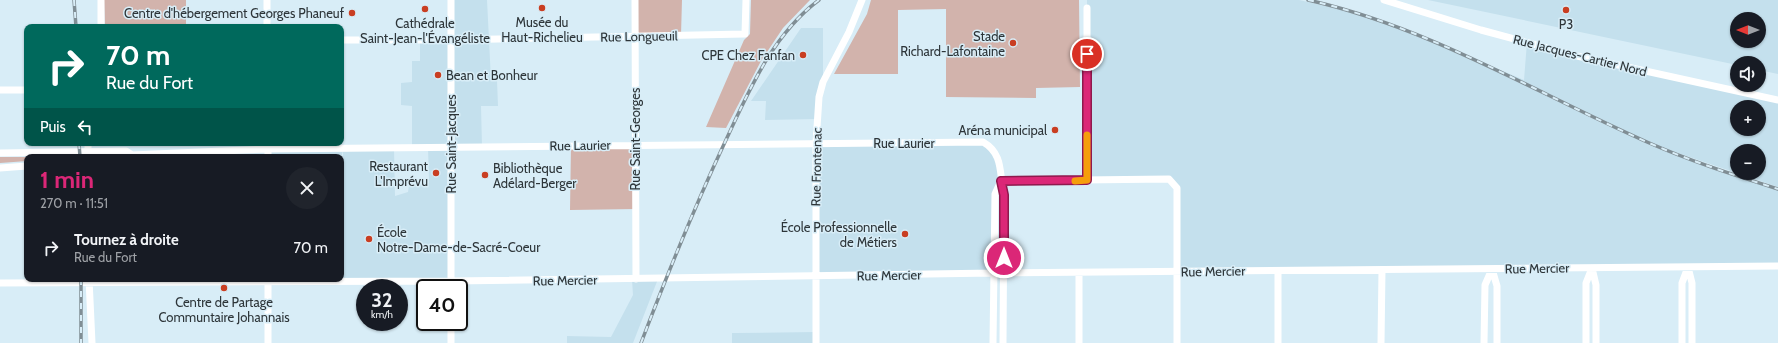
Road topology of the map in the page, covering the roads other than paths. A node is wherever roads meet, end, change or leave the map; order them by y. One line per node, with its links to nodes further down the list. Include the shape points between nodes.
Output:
1 (101, 0): 9 (street)
2 (267, 0): 10 (street)
3 (451, 0): 13 (street, Rue Saint-Jacques)
4 (635, 0): 11 (street, Rue Saint-Georges)
5 (746, 0): 11 (street, Rue Longueuil, via 745,34)
6 (862, 0): 17 (street, Rue Frontenac, via 849,32 823,82 819,97)
7 (1384, 0): 16 (street, Rue Jacques-Cartier Nord, via 1577,56)
8 (1087, 8): 28 (street)
9 (101, 24)
10 (267, 24)
11 (635, 36): 13 (street, Rue Longueuil); 18 (street, Rue Saint-Georges)
12 (344, 40): 13 (street, Rue Longueuil)
13 (451, 40): 20 (street, Rue Saint-Jacques)
14 (0, 90): 15 (street)
15 (24, 90)
16 (1778, 100)
17 (816, 143): 18 (street, Rue Laurier); 29 (street, Rue Laurier, via 983,142 992,147 998,158); 40 (street, Rue Frontenac)
18 (636, 144): 20 (street, Rue Laurier); 42 (street, Rue Saint-Georges)
19 (268, 146): 20 (street, Rue Laurier); 25 (street, Rue Laurier)
20 (451, 147): 41 (street, Rue Saint-Jacques)
21 (0, 153): 22 (street, Rue Laurier)
22 (44, 154)
23 (98, 154): 24 (street, Rue Laurier, via 126,151)
24 (128, 154)
25 (158, 154)
26 (24, 166): 27 (street)
27 (0, 168)
28 (1087, 180): 29 (street); 36 (street, via 1169,179 1177,188)
29 (1001, 181): 37 (street, via 994,194); 38 (street, Rue Laurier, via 1004,195)
30 (1778, 266): 31 (street, Rue Mercier)
31 (1688, 267): 32 (street, Rue Mercier); 65 (street, via 1682,283); 66 (street, via 1692,283)
32 (1592, 268): 33 (street, Rue Mercier); 63 (street, via 1586,283); 64 (street, via 1596,285)
33 (1492, 269): 34 (street, Rue Mercier); 61 (street, via 1484,285); 62 (street, via 1497,286)
34 (1382, 270): 35 (street, Rue Mercier); 60 (street)
35 (1278, 271): 36 (street, Rue Mercier); 59 (street)
36 (1177, 272): 39 (street, Rue Mercier); 58 (street)
37 (994, 273): 38 (street, Rue Mercier); 40 (street, Rue Mercier); 55 (street)
38 (1004, 273): 39 (street, Rue Mercier); 56 (street, Rue Laurier)
39 (1079, 273): 57 (street)
40 (816, 276): 42 (street, Rue Mercier); 54 (street, Rue Frontenac)
41 (451, 279)
42 (636, 279): 49 (street, Rue Mercier)
43 (44, 282): 47 (street, Rue Mercier)
44 (89, 282): 51 (street)
45 (268, 282): 52 (street)
46 (314, 282): 48 (street, Rue Mercier)
47 (0, 283)
48 (416, 284)
49 (468, 284)
50 (451, 331): 53 (street)
51 (92, 343)
52 (268, 343)
53 (451, 343)
54 (816, 343)
55 (993, 343)
56 (1003, 343)
57 (1079, 343)
58 (1176, 343)
59 (1278, 343)
60 (1382, 343)
61 (1484, 343)
62 (1497, 343)
63 (1586, 343)
64 (1596, 343)
65 (1682, 343)
66 (1692, 343)

